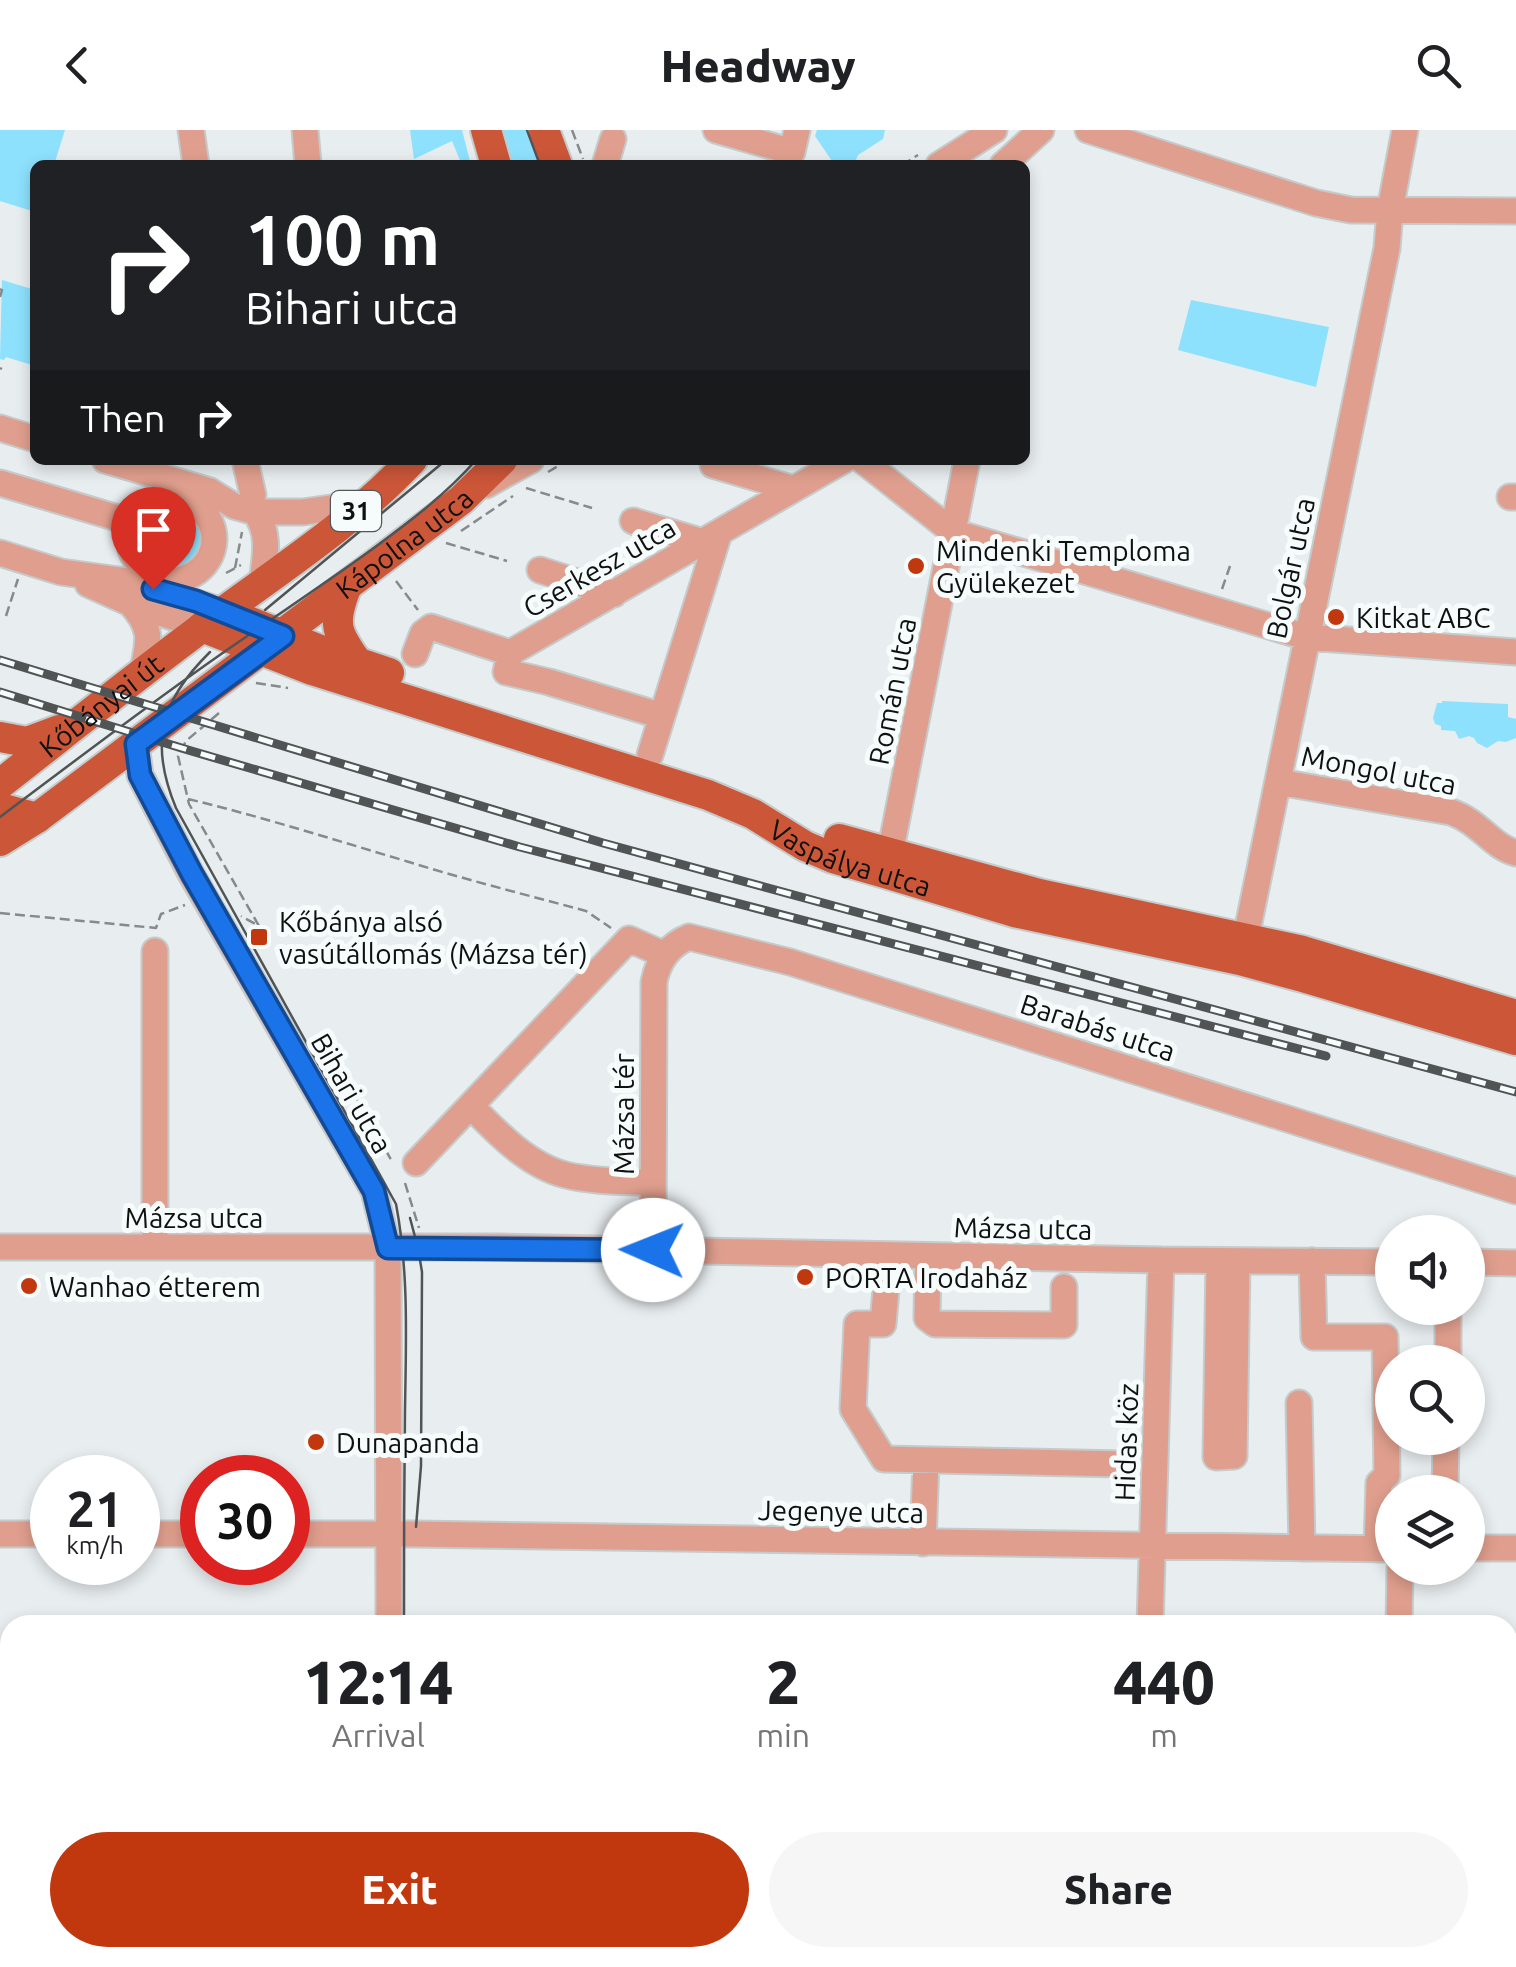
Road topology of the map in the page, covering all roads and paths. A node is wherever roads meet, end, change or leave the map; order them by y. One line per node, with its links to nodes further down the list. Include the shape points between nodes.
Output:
1 (191, 130): 13 (street)
2 (304, 130): 14 (street)
3 (486, 130): 15 (main road)
4 (544, 130): 16 (main road)
5 (572, 130): 17 (path)
6 (716, 130): 12 (street)
7 (1041, 130): 11 (street)
8 (1088, 130): 21 (street, via 1316,203)
9 (1405, 130): 21 (street, Bolgár utca)
10 (613, 139): 18 (street)
11 (1002, 146): 19 (street); 20 (street)
12 (796, 149)
13 (195, 160)
14 (307, 160)
15 (495, 160)
16 (563, 160)
17 (567, 160)
18 (607, 160)
19 (956, 160)
20 (978, 160)
21 (1390, 210): 22 (street); 68 (street, Bolgár utca, via 1388,248)
22 (1516, 211)
23 (0, 289): 24 (path)
24 (0, 296)
25 (0, 428): 26 (street)
26 (30, 437)
27 (122, 465): 36 (street)
28 (245, 465): 46 (street)
29 (407, 465): 43 (main road, Kápolna utca / 31)
30 (497, 465): 42 (main road, 31)
31 (713, 465): 39 (street)
32 (835, 465): 39 (street, Cserkesz utca)
33 (869, 465): 49 (street)
34 (966, 465): 49 (street, Román utca)
35 (538, 471): 38 (path); 42 (street, Kápolna utca)
36 (154, 474): 40 (street); 41 (street)
37 (0, 484): 45 (street)
38 (526, 488): 44 (path); 48 (path)
39 (794, 489): 50 (street, Cserkesz utca)
40 (210, 492): 41 (street); 46 (street)
41 (180, 497): 45 (street, via 160,498); 55 (street, via 208,518 214,549)
42 (460, 500): 53 (main road, Kápolna utca / 31)
43 (367, 502): 46 (street); 59 (main road, Kápolna utca / 31)
44 (592, 508)
45 (137, 514): 55 (path); 58 (street, via 128,530 132,550)
46 (250, 514): 59 (path); 59 (street, via 265,532 266,548)
47 (633, 520): 50 (street)
48 (461, 532)
49 (953, 532): 68 (street); 91 (street, Román utca)
50 (712, 537): 62 (street, Cserkesz utca); 79 (street, Cserkesz utca)
51 (445, 542): 54 (path)
52 (12, 557): 61 (street); 65 (path)
53 (380, 561): 60 (main road, Kápolna utca / 31); 67 (path)
54 (507, 561)
55 (206, 563): 58 (street, via 184,579)
56 (1230, 566): 63 (path)
57 (540, 570): 62 (street)
58 (157, 580): 61 (street); 64 (street)
59 (247, 582): 66 (main road, Kápolna utca / 31)
60 (346, 588): 69 (main road, Kápolna utca / 31); 73 (main road, via 338,630)
61 (128, 592): 64 (street); 66 (street); 74 (street, via 148,633)
62 (614, 594): 71 (street, Cserkesz utca)
63 (1220, 595)
64 (180, 597): 66 (street)
65 (6, 616)
66 (213, 619): 69 (main road, Vaspálya utca); 74 (main road, Kőbányai út / 31)
67 (432, 627): 71 (street); 72 (street, via 422,633)
68 (1306, 637): 70 (street); 84 (street, Bolgár utca)
69 (273, 643): 73 (main road, Vaspálya utca); 81 (main road, Kőbányai út / 31); 82 (main road, Vaspálya utca, via 312,670)
70 (1516, 652)
71 (510, 653): 79 (street, Cserkesz utca, via 506,672)
72 (416, 654)
73 (358, 663): 82 (main road, Vaspálya utca)
74 (142, 674): 78 (main road, Kőbányai út / 31)
75 (254, 683): 76 (path)
76 (288, 688)
77 (227, 706): 86 (path, via 178,756)
78 (91, 714): 80 (main road, via 27,742); 85 (main road, Kőbányai út / 31)
79 (662, 716): 83 (street, Cserkesz utca)
80 (0, 737)
81 (136, 744): 88 (main road, Kőbányai út / 31); 92 (street, Bihari utca, via 140,775)
82 (584, 745): 83 (main road, Vaspálya utca); 91 (main road, Vaspálya utca, via 753,814 834,858)
83 (650, 755): 91 (main road, Vaspálya utca, via 739,785 810,828)
84 (1279, 782): 90 (street, Mongol utca, via 1451,812); 96 (street, Bolgár utca)
85 (0, 784)
86 (188, 799): 93 (path, via 259,926); 95 (path, via 586,911)
87 (0, 808): 88 (main road)
88 (37, 818): 89 (main road, Kőbányai út / 31)
89 (0, 841)
90 (1516, 854)
91 (888, 863): 96 (main road, Vaspálya utca, via 1039,894 1151,929)
92 (204, 896): 94 (path, via 161,914 156,928); 108 (street, Bihari utca, via 374,1191)
93 (233, 911)
94 (0, 913)
95 (628, 939): 98 (street); 102 (street)
96 (1243, 948): 99 (main road, Vaspálya utca, via 1357,967); 101 (main road, Vaspálya utca)
97 (155, 951): 107 (street)
98 (665, 955): 104 (street, Mázsa tér, via 654,982); 105 (street, Barabás utca, via 689,936 790,962)
99 (1516, 1015)
100 (319, 1033): 103 (path)
101 (1516, 1040)
102 (472, 1106): 103 (street); 104 (street, via 544,1167)
103 (404, 1168): 109 (path)
104 (653, 1183): 110 (street, Mázsa tér)
105 (1516, 1191)
106 (0, 1247): 107 (street, Mázsa utca)
107 (155, 1247): 108 (street, Mázsa utca)
108 (388, 1248): 109 (street); 127 (street, Bihari utca)
109 (425, 1248): 110 (street)
110 (653, 1250): 111 (street, Mázsa utca)
111 (889, 1255): 112 (street, Mázsa utca); 121 (street, via 884,1324 857,1324 853,1409 884,1459)
112 (928, 1256): 113 (street, Mázsa utca); 119 (street, via 927,1318 935,1324 1064,1325)
113 (1162, 1260): 114 (street, Mázsa utca); 129 (street, Hidas köz)
114 (1228, 1261): 114 (street, via 1216,1457 1234,1456); 115 (street, Mázsa utca)
115 (1312, 1261): 116 (street, Mázsa utca); 123 (street, via 1314,1338 1385,1337)
116 (1375, 1262)
117 (1485, 1262): 118 (street)
118 (1516, 1262)
119 (1064, 1288)
120 (1299, 1403): 130 (street)
121 (926, 1460): 122 (street); 128 (street)
122 (1123, 1464)
123 (1386, 1475)
124 (0, 1534): 125 (street)
125 (30, 1534)
126 (310, 1534): 127 (street, Jegenye utca)
127 (389, 1534): 128 (street, Jegenye utca); 135 (street, Bihari utca)
128 (923, 1543): 129 (street, Jegenye utca, via 988,1534)
129 (1153, 1547): 130 (street, Jegenye utca); 136 (street, Hidas köz)
130 (1302, 1548): 133 (street, Jegenye utca)
131 (1485, 1548): 132 (street)
132 (1516, 1548)
133 (1375, 1549)
134 (1400, 1585): 137 (street)
135 (389, 1615)
136 (1150, 1615)
137 (1399, 1615)

